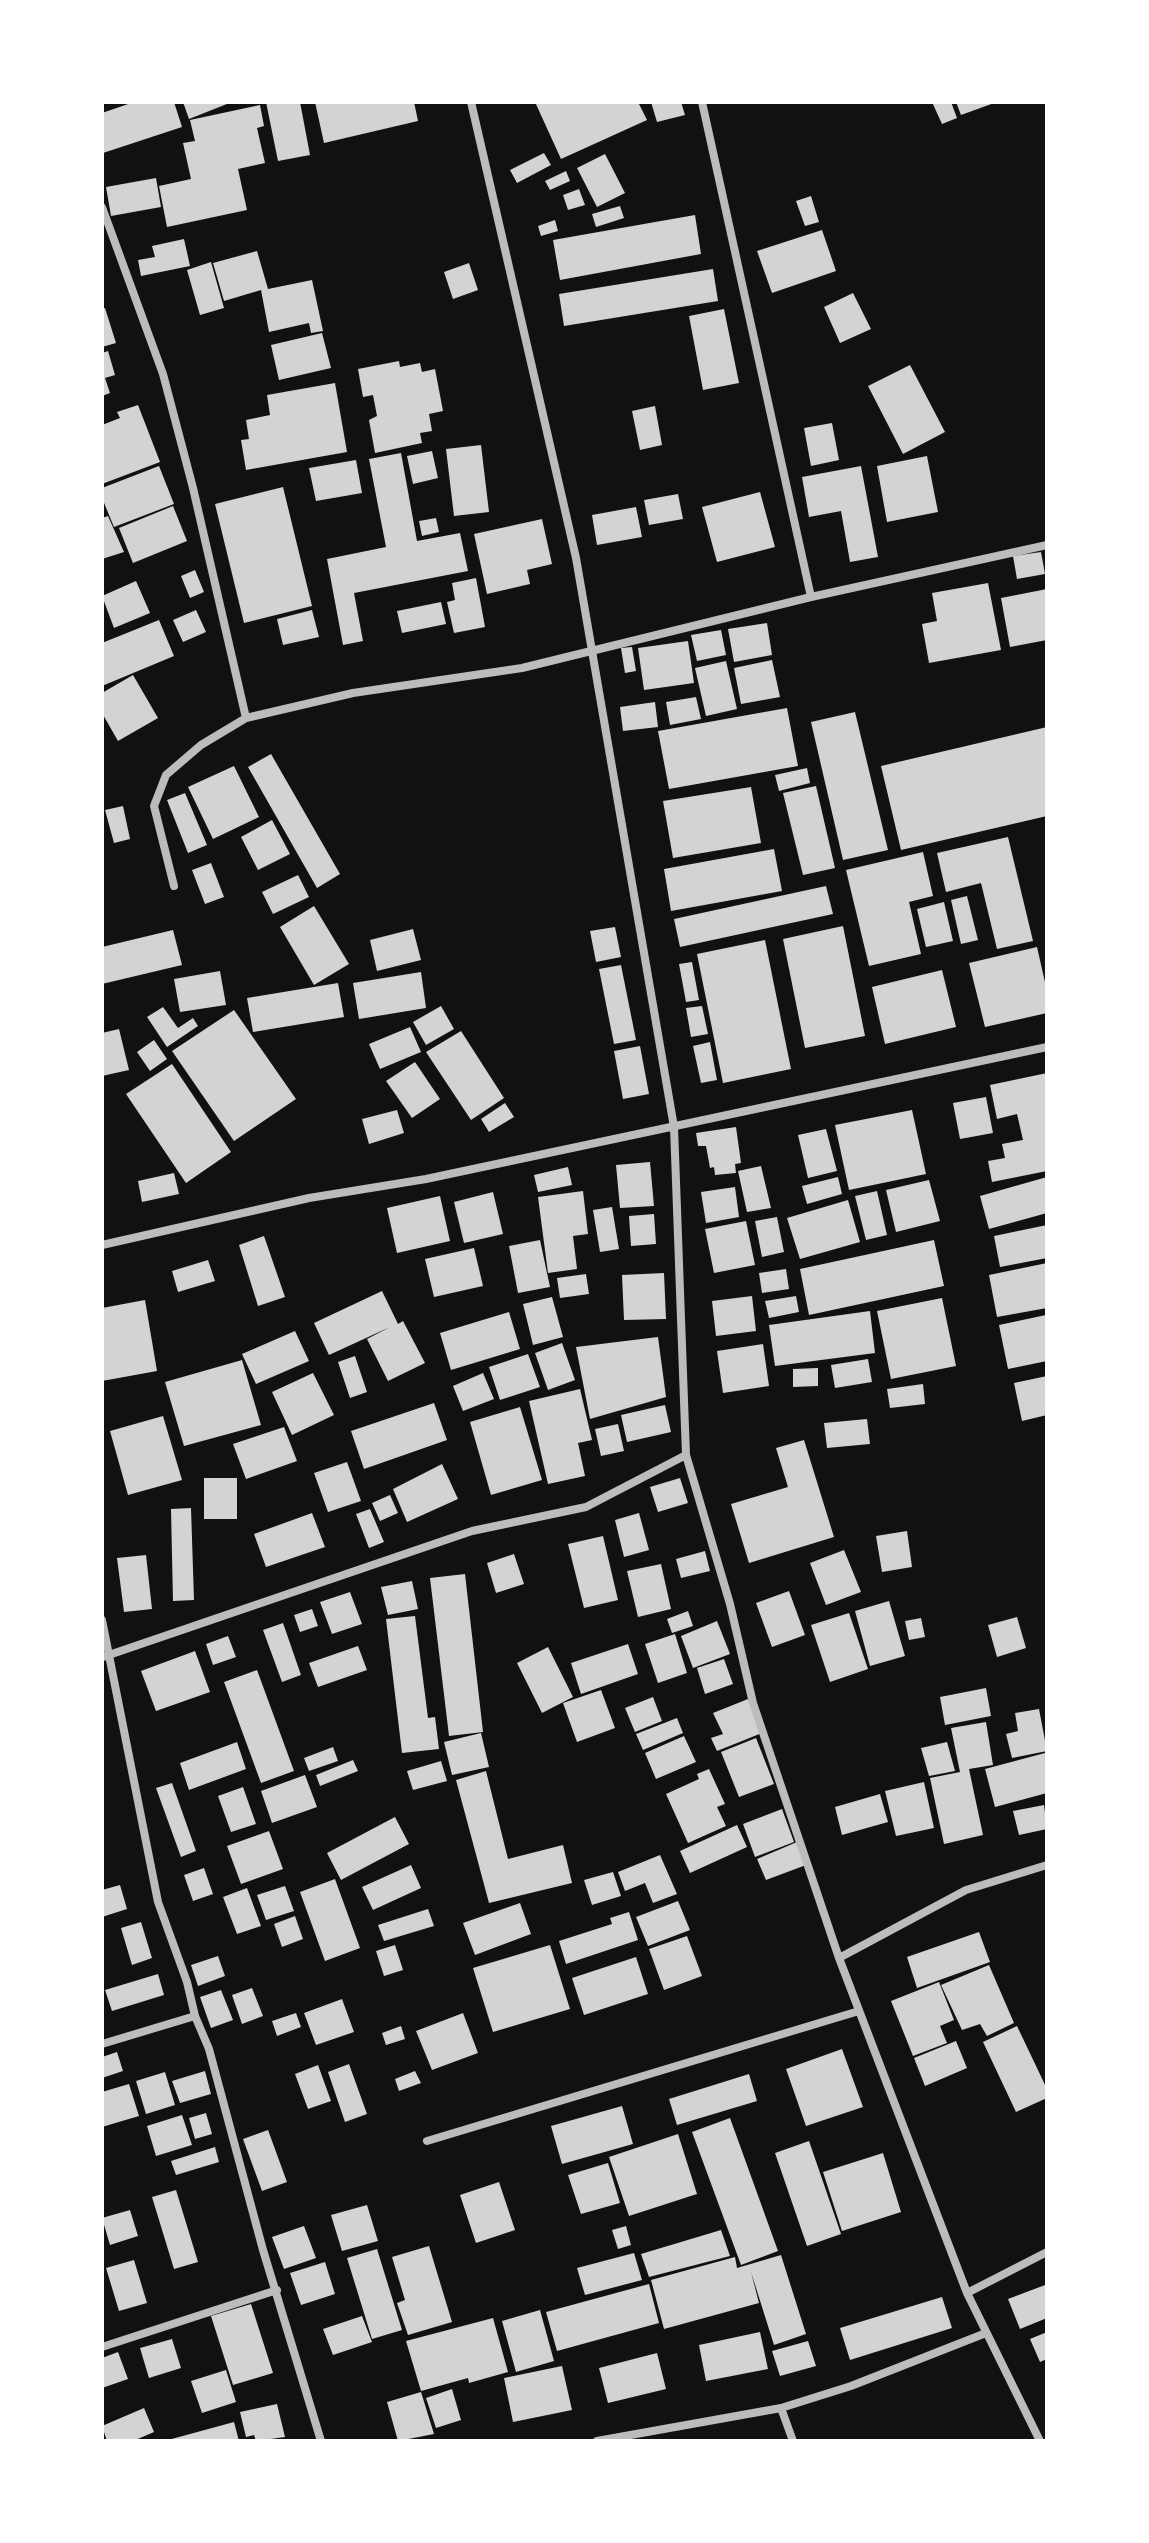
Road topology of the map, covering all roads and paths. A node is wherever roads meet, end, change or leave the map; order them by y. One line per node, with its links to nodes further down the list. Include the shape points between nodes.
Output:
1 (471, 102): 6 (street, via 576,558)
2 (702, 102): 5 (street)
3 (102, 207): 7 (street, via 163,374)
4 (1047, 545): 5 (street)
5 (811, 597): 6 (street)
6 (590, 650): 7 (street, via 522,668 353,693); 10 (street)
7 (246, 718): 8 (street, via 201,745 166,775 154,806)
8 (174, 886)
9 (1047, 1047): 10 (street)
10 (674, 1127): 11 (street, via 309,1198); 12 (street)
11 (102, 1245)
12 (686, 1455): 14 (street, via 586,1507 472,1531); 16 (street, via 753,1703)
13 (102, 1620): 14 (street)
14 (104, 1656): 18 (street, via 158,1902)
15 (1047, 1865): 16 (street, via 966,1890)
16 (839, 1958): 17 (street)
17 (859, 2011): 20 (street); 23 (street)
18 (195, 2016): 19 (street); 22 (street)
19 (102, 2044)
20 (427, 2141)
21 (1047, 2252): 23 (street)
22 (277, 2290): 25 (street); 27 (street)
23 (967, 2293): 24 (street)
24 (986, 2333): 26 (street); 30 (street)
25 (102, 2347)
26 (781, 2408): 28 (street); 29 (street)
27 (321, 2441)
28 (597, 2441)
29 (793, 2441)
30 (1040, 2441)

